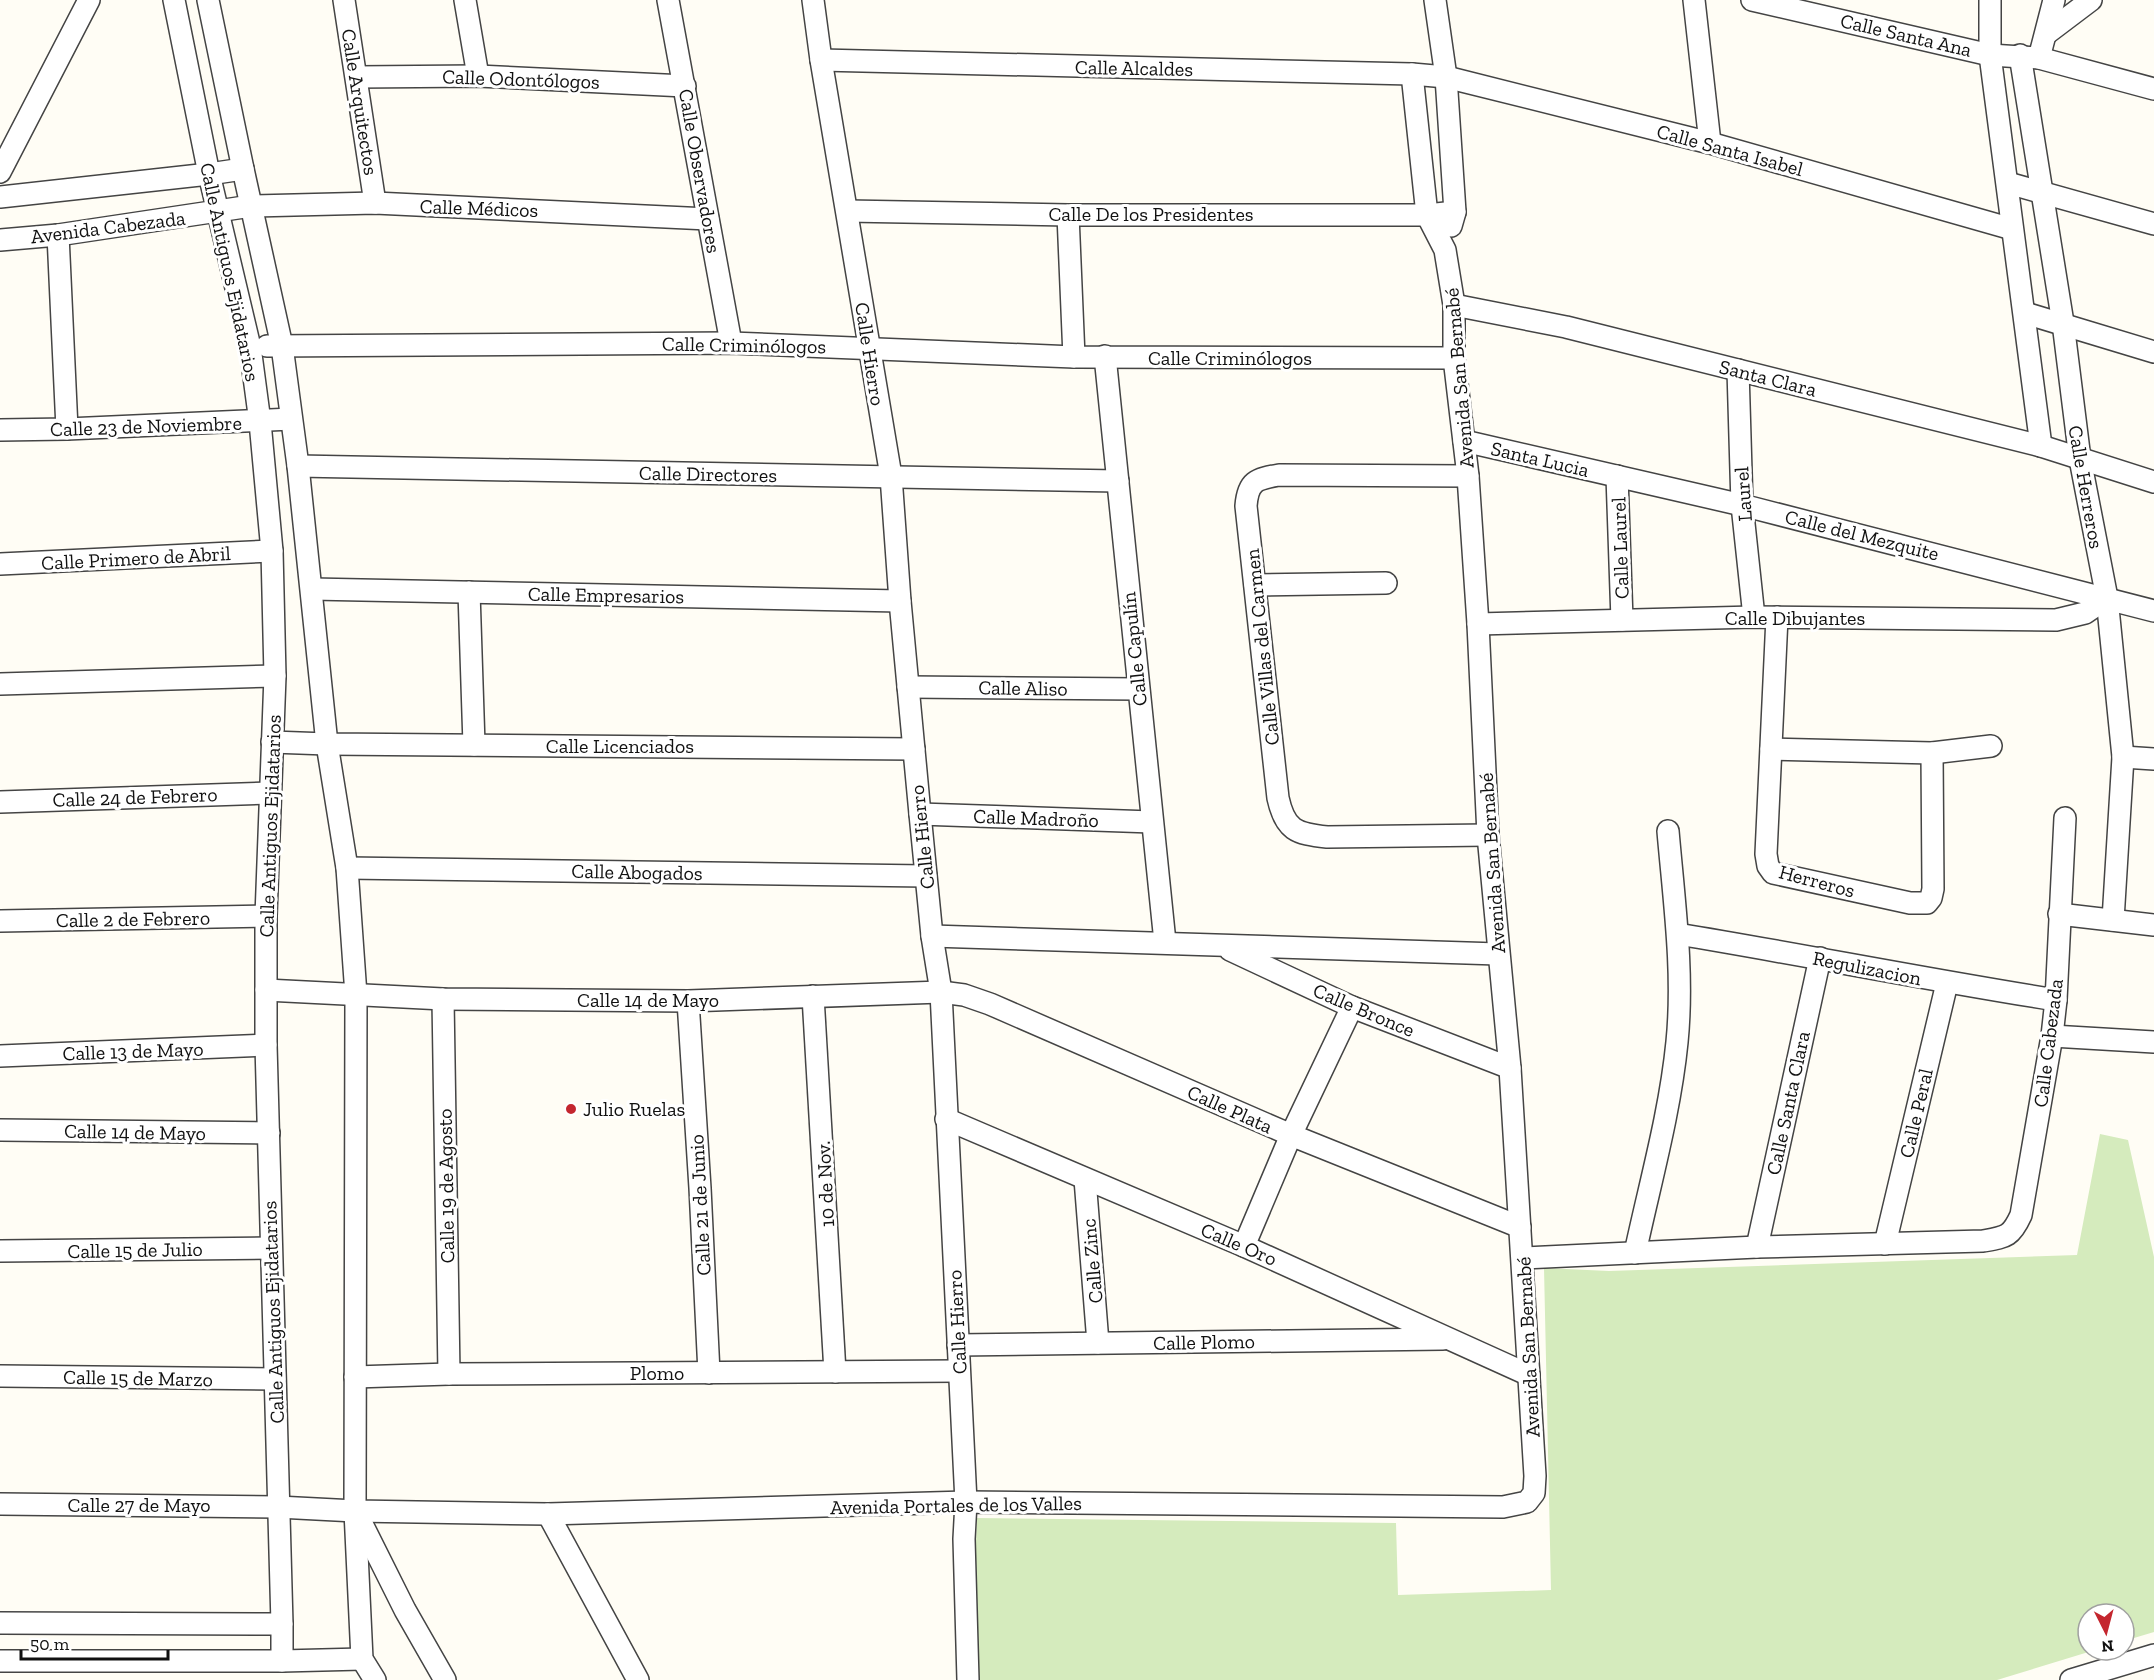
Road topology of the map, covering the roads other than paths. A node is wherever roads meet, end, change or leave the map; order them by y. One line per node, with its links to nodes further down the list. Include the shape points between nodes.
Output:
1 (89, 0): 26 (street)
2 (174, 0): 27 (street, Calle Antiguos Ejidatarios)
3 (208, 0): 25 (street, Calle Antiguos Ejidatarios)
4 (344, 0): 20 (street, Calle Arquitectos)
5 (465, 0): 19 (street)
6 (668, 0): 22 (street, Calle Observadores)
7 (813, 0): 17 (street, Calle Hierro)
8 (1435, 0): 21 (street, Avenida San Bernabé)
9 (1694, 0): 24 (street)
10 (1752, 0): 15 (street, Calle Santa Ana)
11 (1990, 0): 15 (street, Calle Herreros)
12 (2054, 0): 14 (street, Calle Herreros)
13 (2091, 0): 14 (street)
14 (2046, 34): 16 (street, Calle Herreros)
15 (1990, 55): 16 (street, Calle Santa Ana); 28 (street, Calle Herreros)
16 (2030, 57): 23 (street, Calle Santa Ana); 29 (street, Calle Herreros)
17 (821, 60): 18 (street, Calle Alcaldes); 33 (street, Calle Hierro)
18 (1412, 74): 21 (street, Calle Alcaldes); 37 (street, Avenida San Bernabé)
19 (478, 75): 20 (street, Calle Odontólogos); 22 (street, Calle Odontólogos)
20 (357, 77): 31 (street, Calle Arquitectos)
21 (1446, 77): 24 (street, Calle Santa Isabel); 35 (street, Avenida San Bernabé)
22 (685, 86): 38 (street, Calle Observadores)
23 (2154, 88)
24 (1710, 143): 40 (street, Calle Santa Isabel)
25 (243, 169): 27 (street, Avenida Cabezada); 32 (street, Calle Antiguos Ejidatarios)
26 (0, 172)
27 (209, 174): 30 (street, Avenida Cabezada); 34 (street, Calle Antiguos Ejidatarios)
28 (2008, 183): 29 (street); 40 (street, Calle Herreros)
29 (2043, 191): 39 (street); 46 (street, Calle Herreros)
30 (0, 196)
31 (375, 203): 32 (street, Calle Médicos); 38 (street, Calle Médicos)
32 (251, 206): 34 (street, Avenida Cabezada); 48 (street, Calle Antiguos Ejidatarios)
33 (847, 210): 36 (street, Calle De los Presidentes); 50 (street, Calle Hierro)
34 (218, 212): 41 (street, Avenida Cabezada); 49 (street, Calle Antiguos Ejidatarios)
35 (1455, 212): 37 (street, Calle De los Presidentes); 43 (street, Avenida San Bernabé)
36 (1068, 215): 37 (street, Calle De los Presidentes); 53 (street)
37 (1427, 215): 43 (street, Avenida San Bernabé)
38 (708, 219): 47 (street, Calle Observadores)
39 (2154, 224)
40 (2012, 229): 45 (street, Calle Herreros)
41 (58, 235): 42 (street, Avenida Cabezada); 58 (street)
42 (0, 240)
43 (1445, 250): 44 (street, Avenida San Bernabé)
44 (1454, 305): 54 (street, Avenida San Bernabé); 55 (street, Santa Clara, via 1566,327)
45 (2025, 313): 46 (street); 61 (street, Calle Herreros)
46 (2063, 323): 51 (street); 62 (street, Calle Herreros)
47 (731, 343): 48 (street, Calle Criminólogos); 50 (street, Calle Criminólogos)
48 (282, 346): 49 (street, Calle Criminólogos); 56 (street, Calle Antiguos Ejidatarios)
49 (250, 347): 57 (street, Calle Antiguos Ejidatarios)
50 (869, 348): 53 (street, Calle Criminólogos); 64 (street, Calle Hierro)
51 (2154, 352)
52 (1105, 356): 53 (street, Calle Criminólogos); 54 (street, Calle Criminólogos); 67 (street, Calle Capulín)
53 (1074, 357)
54 (1454, 358): 60 (street, Avenida San Bernabé)
55 (1738, 370): 61 (street, Santa Clara); 69 (street, Laurel)
56 (291, 419): 57 (street, Calle 23 de Noviembre); 63 (street, Calle Antiguos Ejidatarios)
57 (260, 422): 58 (street, Calle 23 de Noviembre); 70 (street, Calle Antiguos Ejidatarios)
58 (67, 429): 59 (street, Calle 23 de Noviembre)
59 (0, 430)
60 (1464, 441): 65 (street, Avenida San Bernabé); 66 (street, Santa Lucia)
61 (2041, 446): 62 (street, Santa Clara)
62 (2080, 459): 68 (street); 76 (street, Calle Herreros)
63 (298, 466): 64 (street, Calle Directores); 74 (street, Calle Antiguos Ejidatarios)
64 (891, 476): 67 (street, Calle Directores); 77 (street, Calle Hierro)
65 (1468, 476): 73 (street, Calle Villas del Carmen, via 1263,477 1252,483 1247,492); 82 (street, Avenida San Bernabé)
66 (1617, 476): 69 (street, Calle del Mezquite); 81 (street, Calle Laurel)
67 (1118, 481): 86 (street, Calle Capulín)
68 (2154, 482)
69 (1742, 505): 76 (street, Calle del Mezquite); 79 (street, Laurel)
70 (272, 551): 71 (street, Calle Primero de Abril); 83 (street, Calle Antiguos Ejidatarios)
71 (0, 564)
72 (1386, 583): 73 (street)
73 (1255, 585): 102 (street, Calle Villas del Carmen, via 1278,798 1289,826 1305,835 1327,837)
74 (312, 589): 75 (street, Calle Empresarios); 88 (street, Calle Antiguos Ejidatarios)
75 (469, 592): 77 (street, Calle Empresarios); 89 (street)
76 (2107, 597): 78 (street, Calle del Mezquite); 80 (street, Calle Dibujantes, via 2085,613 2056,620); 94 (street, Calle Herreros)
77 (900, 601): 85 (street, Calle Hierro)
78 (2154, 611)
79 (1754, 617): 80 (street, Calle Dibujantes); 81 (street, Calle Dibujantes)
80 (1778, 617): 92 (street, Herreros)
81 (1622, 620): 82 (street, Calle Dibujantes)
82 (1478, 624): 102 (street, Avenida San Bernabé)
83 (274, 676): 84 (street); 87 (street, Calle Antiguos Ejidatarios)
84 (0, 684)
85 (908, 687): 86 (street, Calle Aliso); 91 (street, Calle Hierro)
86 (1138, 689): 100 (street, Calle Capulín)
87 (272, 742): 88 (street, Calle Licenciados); 96 (street, Calle Antiguos Ejidatarios)
88 (327, 744): 89 (street, Calle Licenciados); 103 (street, Calle Antiguos Ejidatarios)
89 (474, 745): 91 (street, Calle Licenciados)
90 (1991, 746): 93 (street)
91 (914, 749): 98 (street, Calle Hierro)
92 (1771, 749): 93 (street); 93 (street, Herreros, via 1766,854 1773,873 1920,904 1927,903 1933,889)
93 (1932, 753)
94 (2123, 757): 95 (street); 107 (street, Calle Herreros)
95 (2154, 759)
96 (270, 793): 97 (street, Calle 24 de Febrero); 106 (street, Calle Antiguos Ejidatarios)
97 (0, 802)
98 (920, 814): 100 (street, Calle Madroño); 104 (street, Calle Hierro)
99 (2065, 818): 105 (street, Calle Cabezada)
100 (1152, 822): 112 (street, Calle Capulín)
101 (1668, 831): 110 (street)
102 (1488, 835): 114 (street, Avenida San Bernabé)
103 (347, 868): 104 (street, Calle Abogados); 119 (street, Calle Antiguos Ejidatarios)
104 (926, 876): 111 (street, Calle Hierro)
105 (2059, 914): 107 (street); 122 (street, Calle Cabezada)
106 (266, 916): 108 (street, Calle 2 de Febrero); 117 (street, Calle Antiguos Ejidatarios)
107 (2113, 920): 109 (street)
108 (0, 921)
109 (2154, 925)
110 (1678, 934): 115 (street, Regulizacion); 141 (street, via 1677,1041 1671,1086)
111 (932, 936): 112 (street, Calle Bronce); 118 (street, Calle Hierro)
112 (1165, 942): 113 (street, Calle Bronce)
113 (1221, 946): 114 (street, Calle Bronce); 124 (street, Calle Bronce)
114 (1498, 954): 129 (street, Avenida San Bernabé)
115 (1820, 958): 116 (street, Regulizacion); 138 (street, Calle Santa Clara)
116 (1947, 983): 122 (street, Regulizacion); 136 (street, Calle Peral)
117 (266, 990): 119 (street, Calle 14 de Mayo); 127 (street, Calle Antiguos Ejidatarios)
118 (941, 992): 120 (street, Calle 14 de Mayo); 130 (street, Calle Hierro); 133 (street, Calle Plata, via 990,1004)
119 (356, 995): 121 (street, Calle 14 de Mayo); 152 (street, Calle Antiguos Ejidatarios)
120 (813, 996): 123 (street, Calle 14 de Mayo); 147 (street, 10 de Nov.)
121 (443, 999): 123 (street, Calle 14 de Mayo); 149 (street, Calle 19 de Agosto)
122 (2056, 1000): 125 (street, Calle Cabezada)
123 (688, 1001): 148 (street, Calle 21 de Junio)
124 (1352, 1007): 129 (street, Calle Bronce); 133 (street)
125 (2052, 1036): 126 (street); 136 (street, Calle Cabezada, via 2021,1215 2014,1231 2003,1238 1983,1241)
126 (2154, 1042)
127 (266, 1045): 128 (street, Calle 13 de Mayo); 132 (street, Calle Antiguos Ejidatarios)
128 (0, 1056)
129 (1510, 1068): 135 (street, Avenida San Bernabé)
130 (946, 1119): 134 (street, Calle Oro); 145 (street, Calle Hierro)
131 (0, 1130): 132 (street, Calle 14 de Mayo)
132 (269, 1134): 139 (street, Calle Antiguos Ejidatarios)
133 (1291, 1135): 135 (street, Calle Plata); 137 (street)
134 (1085, 1179): 137 (street, Calle Oro); 144 (street, Calle Zinc)
135 (1520, 1227): 142 (street, Avenida San Bernabé)
136 (1885, 1244): 138 (street, Calle Cabezada)
137 (1244, 1246): 143 (street, Calle Oro)
138 (1757, 1247): 141 (street, Calle Cabezada)
139 (271, 1248): 140 (street, Calle 15 de Julio); 153 (street, Calle Antiguos Ejidatarios)
140 (0, 1251)
141 (1635, 1253): 142 (street, Calle Cabezada)
142 (1523, 1258): 150 (street, Avenida San Bernabé)
143 (1451, 1339): 144 (street, Calle Plomo); 150 (street, Calle Oro)
144 (1098, 1343): 145 (street, Calle Plomo)
145 (958, 1345): 146 (street, Calle Hierro)
146 (959, 1371): 147 (street, Plomo); 155 (street, Calle Hierro)
147 (835, 1372): 148 (street, Plomo)
148 (709, 1373): 149 (street, Plomo)
149 (449, 1374): 152 (street, Plomo)
150 (1529, 1375): 154 (street, Avenida San Bernabé)
151 (0, 1376): 153 (street, Calle 15 de Marzo)
152 (355, 1377): 158 (street, Calle Antiguos Ejidatarios)
153 (275, 1379): 157 (street, Calle Antiguos Ejidatarios)
154 (1535, 1476): 155 (street, Avenida Portales de los Valles, via 1534,1492 1527,1502 1503,1507)
155 (966, 1502): 159 (street, Avenida Portales de los Valles); 169 (street, Calle Hierro)
156 (0, 1504): 157 (street, Calle 27 de Mayo)
157 (278, 1506): 158 (street, Calle 27 de Mayo); 161 (street, Calle Antiguos Ejidatarios)
158 (355, 1512): 159 (street, Avenida Portales de los Valles); 163 (street, Calle Antiguos Ejidatarios); 167 (street, Calle Antiguos Ejidatarios)
159 (548, 1514): 168 (street)
160 (0, 1623): 161 (street)
161 (282, 1624): 165 (street, Calle Antiguos Ejidatarios)
162 (2154, 1655): 170 (street)
163 (362, 1659): 165 (street); 166 (street, Calle Antiguos Ejidatarios)
164 (0, 1661): 165 (street)
165 (282, 1661)
166 (375, 1680)
167 (445, 1680)
168 (638, 1680)
169 (968, 1680)
170 (2071, 1680)

